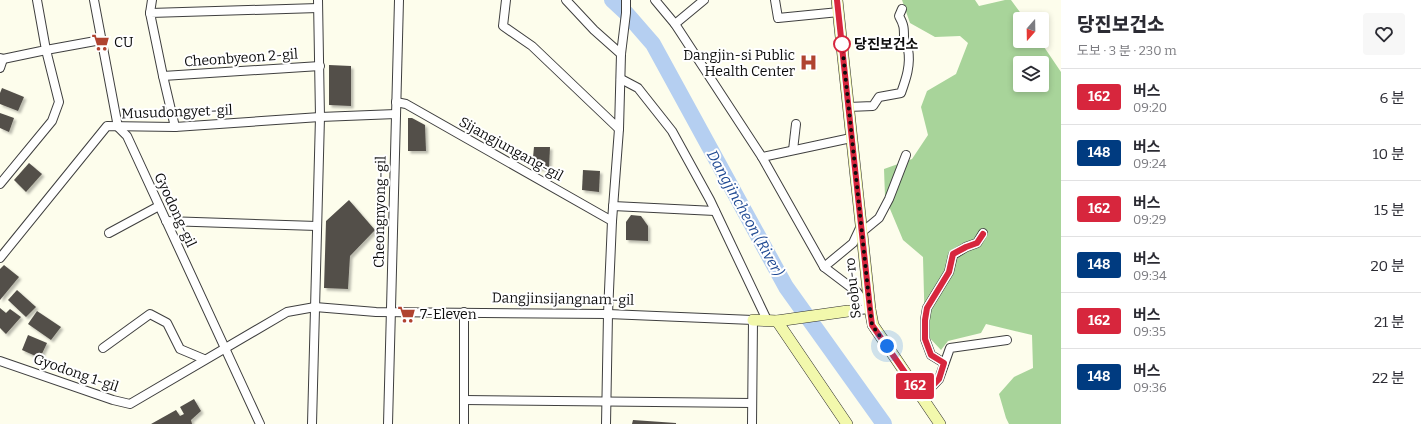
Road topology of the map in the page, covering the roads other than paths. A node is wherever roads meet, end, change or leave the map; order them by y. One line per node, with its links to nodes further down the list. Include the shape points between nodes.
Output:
1 (37, 0): 18 (street)
2 (94, 0): 17 (street, Gyodong-gil)
3 (152, 0): 15 (street)
4 (399, 0): 25 (street, Cheongnyong-gil)
5 (506, 0): 32 (street, via 503,26 532,46)
6 (566, 0): 19 (street)
7 (626, 0): 19 (street)
8 (654, 0): 16 (street)
9 (704, 0): 16 (street)
10 (775, 0): 14 (street, via 778,18)
11 (837, 0): 14 (main road, Seobu-ro)
12 (318, 4): 15 (street, Cheonbyeon 2-gil); 21 (street, Cheonbyeon 2-gil)
13 (902, 10): 26 (street, via 899,16 905,28 904,38 909,64 900,93 879,97 873,106)
14 (839, 12): 26 (main road, Seobu-ro)
15 (150, 13): 23 (street)
16 (675, 24): 36 (street)
17 (101, 40): 18 (street); 30 (street, Gyodong-gil)
18 (46, 50): 20 (street); 37 (street, via 59,102 52,121)
19 (621, 54): 24 (street)
20 (2, 59): 22 (street)
21 (320, 66): 23 (street, Cheonbyeon 2-gil); 28 (street, Cheonbyeon 2-gil)
22 (0, 68)
23 (163, 76): 31 (street)
24 (621, 79): 32 (street); 40 (street, via 638,88 672,131)
25 (396, 102): 27 (street, Cheongnyong-gil); 42 (street, Sijangjungang-gil, via 406,104)
26 (848, 107): 33 (main road, Seobu-ro)
27 (396, 114): 28 (street, Musudongyet-gil); 51 (street, Cheongnyong-gil)
28 (320, 117): 31 (street, Musudongyet-gil); 43 (street)
29 (796, 124): 34 (street)
30 (118, 127): 31 (street, Musudongyet-gil); 38 (street, Gyodong-gil, via 127,136); 47 (street, Musudongyet-gil, via 107,126)
31 (175, 127)
32 (619, 129): 39 (street)
33 (851, 138): 34 (street); 44 (main road, Seobu-ro)
34 (793, 150): 36 (street)
35 (906, 155): 44 (street, via 879,218)
36 (762, 157): 48 (street)
37 (0, 184)
38 (159, 206): 41 (street, Gyodong-gil); 45 (street)
39 (613, 206): 40 (street); 42 (street)
40 (715, 211): 56 (street)
41 (166, 221): 43 (street); 59 (street, Gyodong-gil)
42 (612, 221): 54 (street)
43 (317, 226): 49 (street)
44 (862, 229): 48 (street, via 853,243); 50 (main road, Seobu-ro)
45 (109, 233)
46 (983, 234): 62 (street, via 977,243 953,254 949,272 927,308 925,339 931,355)
47 (1, 254)
48 (824, 266): 50 (street, via 857,292)
49 (315, 307): 51 (street, Dangjinsijangnam-gil); 59 (street, Dangjinsijangnam-gil, via 287,312); 68 (street)
50 (870, 309): 52 (street); 63 (main road, Seobu-ro, via 872,325)
51 (391, 311): 53 (street, Dangjinsijangnam-gil); 69 (street, Cheongnyong-gil)
52 (848, 311): 56 (main road, Dangjinsijangnam-gil)
53 (464, 312): 54 (street, Dangjinsijangnam-gil); 64 (street)
54 (608, 314): 55 (street, Dangjinsijangnam-gil); 65 (street)
55 (753, 320): 56 (main road, Dangjinsijangnam-gil); 66 (street)
56 (777, 320): 73 (main road)
57 (1007, 340): 62 (street, via 950,348)
58 (103, 348): 60 (street, via 150,314 167,323 180,349)
59 (225, 349): 60 (street, Gyodong 1-gil); 67 (street, Gyodong-gil)
60 (204, 359): 61 (street, Gyodong 1-gil, via 130,404)
61 (0, 361)
62 (944, 363): 63 (street, via 939,379)
63 (922, 397): 74 (main road, Seobu-ro)
64 (464, 400): 65 (street); 70 (street)
65 (606, 402): 66 (street); 71 (street)
66 (752, 403): 72 (street)
67 (260, 424)
68 (312, 424)
69 (388, 424)
70 (464, 424)
71 (606, 424)
72 (752, 424)
73 (847, 424)
74 (940, 424)

